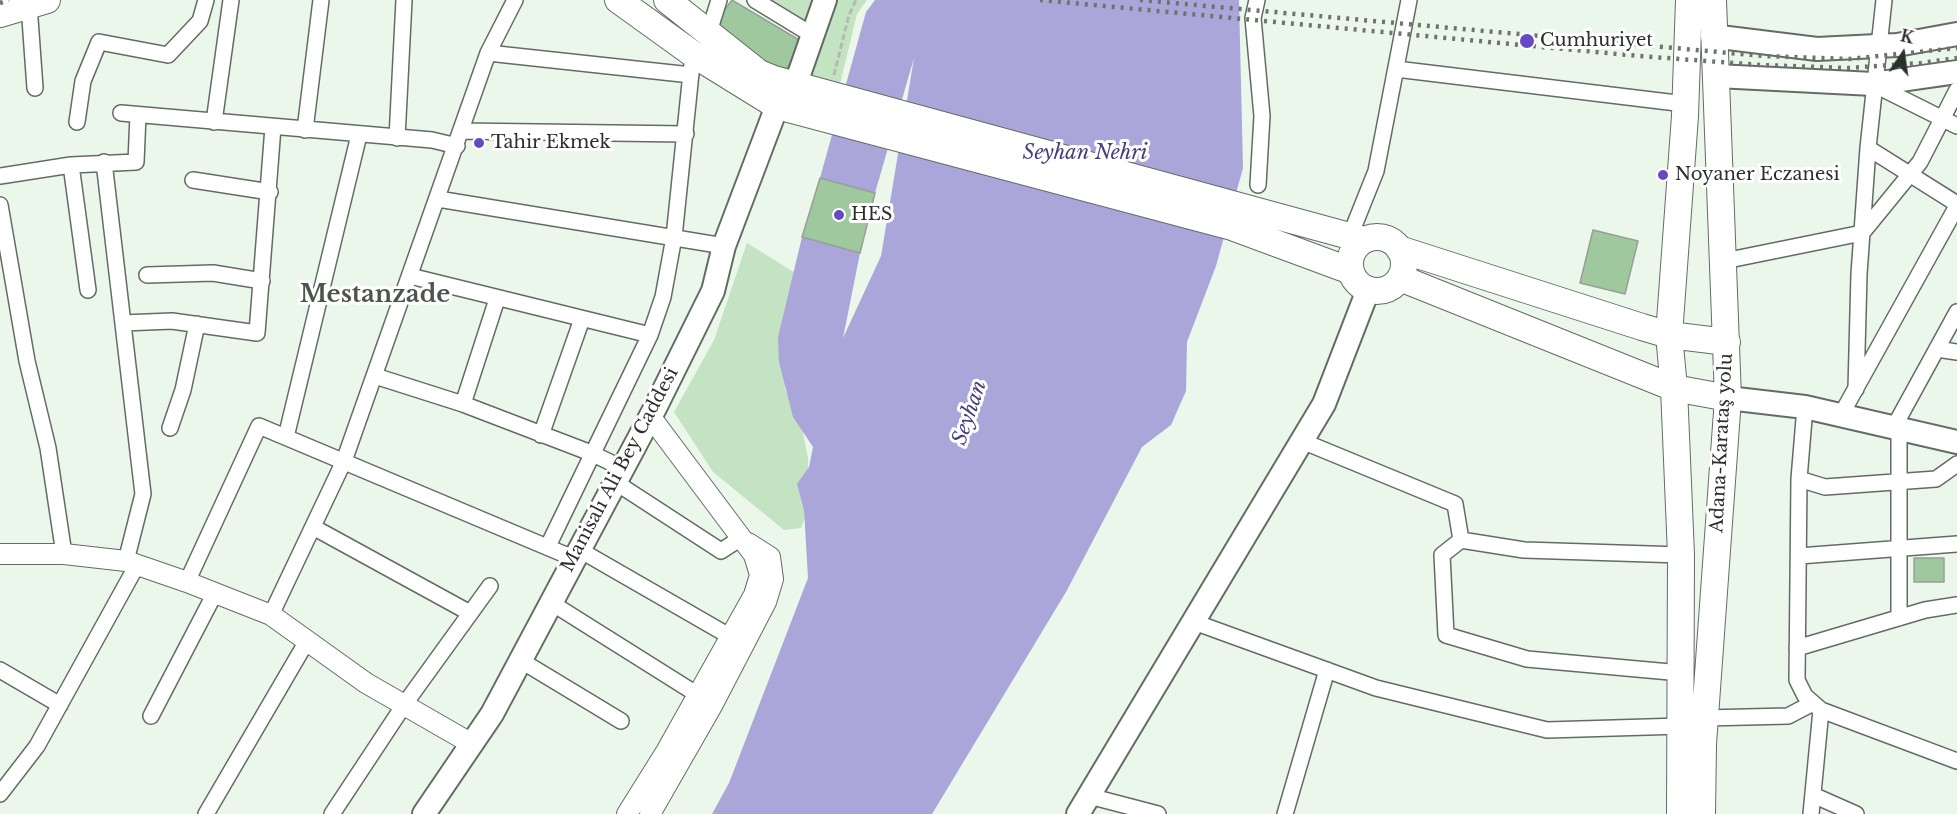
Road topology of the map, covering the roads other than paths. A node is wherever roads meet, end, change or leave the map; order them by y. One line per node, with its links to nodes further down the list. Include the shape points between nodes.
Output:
1 (206, 0): 38 (street, via 200,21 168,55 99,42 83,81)
2 (231, 0): 39 (street)
3 (321, 0): 42 (street)
4 (404, 0): 45 (street)
5 (515, 0): 23 (street)
6 (618, 0): 24 (main road)
7 (667, 0): 18 (main road)
8 (719, 0): 18 (street)
9 (755, 0): 20 (street)
10 (825, 0): 20 (main road)
11 (1257, 0): 53 (street, via 1253,18 1262,116)
12 (1409, 0): 25 (street)
13 (1689, 0): 33 (main road, Adana-Karataş yolu)
14 (1713, 0): 21 (main road, Adana-Karataş yolu)
15 (1884, 0): 22 (street)
16 (38, 3): 17 (main road); 30 (street)
17 (0, 14)
18 (709, 32): 29 (main road, via 759,74)
19 (1957, 34): 22 (main road)
20 (813, 36): 29 (main road)
21 (1712, 36): 22 (main road, via 1818,49); 27 (main road, Adana-Karataş yolu)
22 (1878, 46): 28 (street)
23 (488, 53): 24 (street); 46 (street)
24 (692, 64): 34 (main road); 43 (street)
25 (1396, 69): 33 (street); 61 (street, via 1376,171)
26 (1957, 72): 28 (main road)
27 (1717, 76): 28 (main road); 64 (main road, Adana-Karataş yolu)
28 (1873, 84): 37 (street); 47 (street)
29 (795, 86): 32 (main road); 34 (main road)
30 (36, 88)
31 (1957, 90): 37 (street)
32 (835, 101): 34 (main road); 58 (main road)
33 (1685, 104): 78 (main road, Adana-Karataş yolu)
34 (777, 106): 62 (main road, Manisalı Ali Bey Caddesi)
35 (121, 113): 36 (street)
36 (138, 115): 39 (street); 48 (street, via 136,162)
37 (1941, 117): 40 (street); 50 (street)
38 (78, 122)
39 (214, 122): 41 (street)
40 (1957, 126)
41 (273, 127): 42 (street); 54 (street)
42 (305, 130): 44 (street)
43 (686, 134): 46 (street); 60 (street)
44 (358, 135): 45 (street); 93 (street)
45 (397, 138): 46 (street)
46 (460, 139): 55 (street)
47 (1868, 148): 50 (street); 59 (street)
48 (104, 162): 49 (street); 75 (street)
49 (70, 165): 51 (street); 70 (street)
50 (1911, 174): 57 (street); 59 (street)
51 (0, 176)
52 (193, 180): 54 (street)
53 (1258, 185)
54 (270, 192): 69 (street)
55 (438, 199): 60 (street); 67 (street)
56 (0, 205): 110 (street, via 27,361 48,448)
57 (1957, 205): 84 (street)
58 (1235, 217): 61 (main road); 65 (main road)
59 (1862, 233): 64 (street); 84 (street)
60 (674, 237): 62 (street); 77 (street, via 663,297)
61 (1357, 238): 63 (main road, via 1380,237); 65 (main road)
62 (724, 246): 89 (main road, Manisalı Ali Bey Caddesi, via 712,291)
63 (1400, 249): 68 (main road, via 1404,264); 78 (main road)
64 (1724, 261): 79 (main road, Adana-Karataş yolu)
65 (1351, 271): 71 (main road, via 1354,279)
66 (147, 275): 69 (street, via 213,273)
67 (410, 276): 72 (street); 82 (street)
68 (1400, 278): 71 (main road, via 1386,290); 83 (main road)
69 (262, 281): 76 (street, via 257,333)
70 (88, 290)
71 (1368, 290): 94 (main road, via 1324,404)
72 (497, 299): 74 (street); 86 (street)
73 (1957, 312): 80 (street)
74 (582, 319): 77 (street); 92 (street)
75 (123, 322): 76 (street); 113 (street, via 143,494)
76 (197, 324): 90 (street, via 183,390)
77 (650, 335): 96 (street)
78 (1669, 335): 79 (main road); 83 (main road, Adana-Karataş yolu)
79 (1727, 342): 85 (main road, Adana-Karataş yolu)
80 (1937, 349): 81 (street); 91 (street)
81 (1957, 352)
82 (375, 376): 86 (street); 97 (street)
83 (1674, 388): 85 (main road); 111 (main road, Adana-Karataş yolu)
84 (1856, 389): 88 (street)
85 (1728, 398): 87 (main road); 135 (main road, Adana-Karataş yolu)
86 (463, 404): 92 (street)
87 (1805, 407): 88 (main road); 100 (street)
88 (1841, 415): 91 (main road)
89 (650, 416): 99 (main road, Manisalı Ali Bey Caddesi); 103 (street)
90 (170, 428)
91 (1896, 428): 95 (main road); 101 (street)
92 (541, 435): 96 (street)
93 (286, 437): 97 (street); 114 (street, via 259,426)
94 (1302, 441): 104 (street, via 1455,504); 122 (main road)
95 (1957, 442)
96 (591, 453): 99 (street); 106 (street)
97 (344, 461): 102 (street); 106 (street)
98 (1957, 464): 101 (street, via 1936,479)
99 (619, 475): 103 (street, via 722,551); 108 (main road, Manisalı Ali Bey Caddesi)
100 (1799, 479): 101 (street, via 1825,487); 112 (street)
101 (1899, 483): 107 (street)
102 (313, 527): 119 (street); 120 (street)
103 (741, 538): 123 (street, via 754,555 760,575 754,595); 147 (street, via 770,557 773,579 766,602)
104 (1461, 540): 111 (street, via 1524,550); 129 (street, via 1442,555 1446,635 1527,659)
105 (1957, 544): 107 (street)
106 (548, 546): 108 (street)
107 (1899, 550): 112 (street); 121 (street)
108 (576, 553): 117 (main road, Manisalı Ali Bey Caddesi); 123 (street)
109 (0, 554): 110 (street)
110 (64, 554): 113 (street)
111 (1681, 555): 129 (main road, Adana-Karataş yolu)
112 (1799, 556): 125 (street)
113 (131, 563): 114 (street); 131 (street)
114 (187, 582): 116 (street)
115 (490, 586): 119 (street)
116 (215, 593): 120 (street); 134 (street)
117 (550, 602): 126 (main road, Manisalı Ali Bey Caddesi); 130 (street)
118 (1957, 606): 121 (street)
119 (470, 613): 132 (street)
120 (271, 615): 124 (street)
121 (1899, 618): 125 (street)
122 (1194, 622): 128 (street); 142 (main road)
123 (730, 637): 130 (street)
124 (307, 641): 132 (street); 143 (street)
125 (1797, 648): 133 (street, via 1797,680 1804,696)
126 (520, 660): 136 (street); 138 (main road, Manisalı Ali Bey Caddesi)
127 (0, 670): 131 (street)
128 (1327, 670): 137 (street, via 1376,688 1546,730); 149 (street)
129 (1681, 674): 137 (main road, Adana-Karataş yolu)
130 (698, 694): 146 (street)
131 (60, 705): 140 (street, via 37,746)
132 (404, 705): 138 (street); 144 (street)
133 (1817, 707): 135 (street, via 1788,716); 139 (street); 141 (street)
134 (151, 716)
135 (1705, 718): 151 (main road, Adana-Karataş yolu)
136 (621, 721)
137 (1680, 726): 150 (main road, Adana-Karataş yolu)
138 (472, 744): 145 (main road, Manisalı Ali Bey Caddesi)
139 (1957, 761)
140 (3, 784)
141 (1812, 795): 152 (street); 153 (street)
142 (1083, 805): 148 (street)
143 (206, 814)
144 (332, 814)
145 (424, 814)
146 (627, 814)
147 (650, 814)
148 (1158, 814)
149 (1285, 814)
150 (1680, 814)
151 (1702, 814)
152 (1811, 814)
153 (1856, 814)

